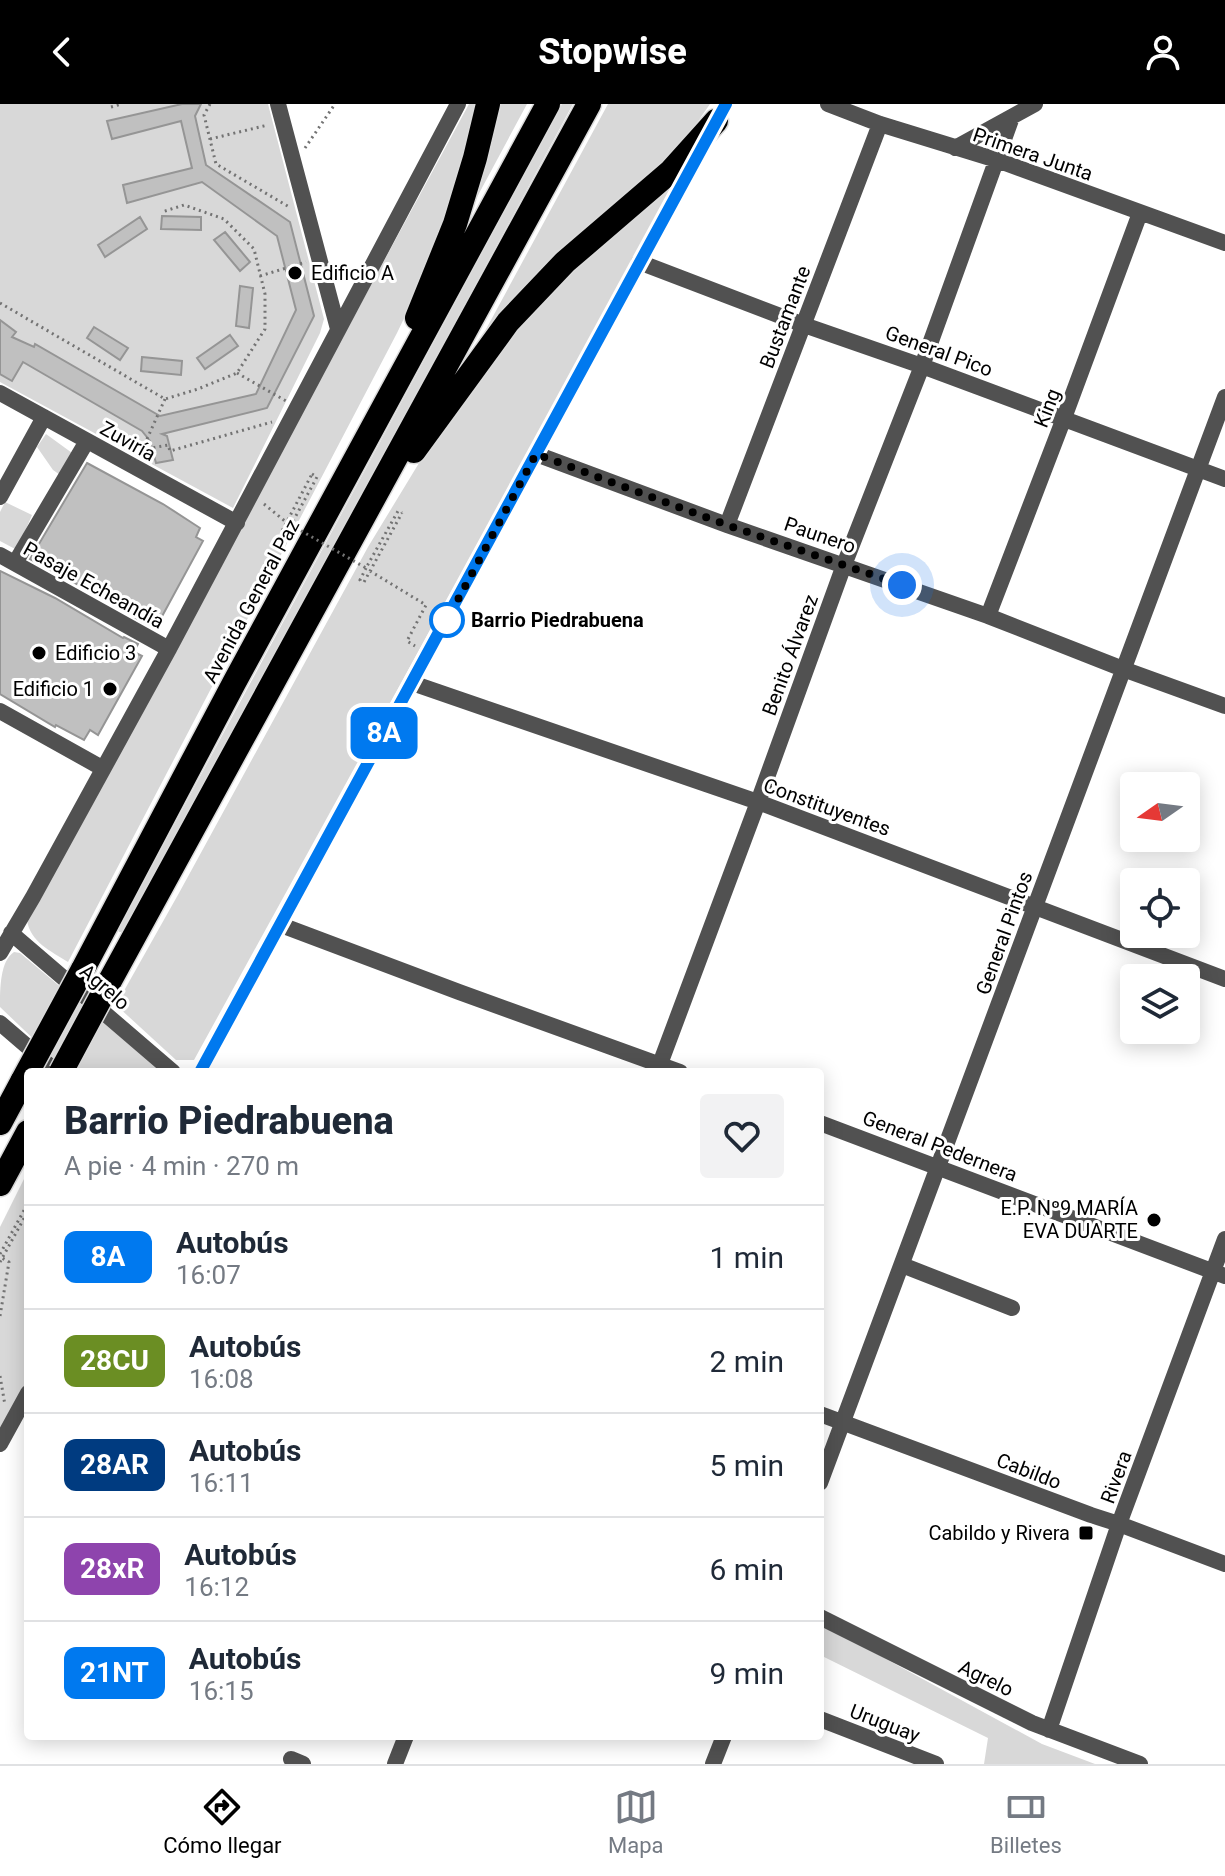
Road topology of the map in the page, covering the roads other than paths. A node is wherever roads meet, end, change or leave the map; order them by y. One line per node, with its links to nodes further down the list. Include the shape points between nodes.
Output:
1 (278, 104): 17 (street)
2 (458, 104): 17 (street)
3 (488, 104): 23 (highway, via 455,224)
4 (548, 104): 23 (highway, Avenida General Paz)
5 (589, 104): 29 (highway)
6 (828, 104): 10 (street, Primera Junta)
7 (1035, 104): 9 (street)
8 (721, 113): 15 (street); 29 (highway, via 671,171 565,262 508,322)
9 (1012, 117): 11 (street); 12 (street, Benito Álvarez)
10 (880, 124): 11 (street, Primera Junta); 16 (street, Bustamante)
11 (955, 148): 12 (street, Primera Junta)
12 (997, 160): 13 (street, Primera Junta); 18 (street, Benito Álvarez)
13 (1140, 213): 14 (street, Primera Junta); 22 (street, King)
14 (1225, 243)
15 (639, 262): 16 (street, General Pico); 25 (street)
16 (804, 325): 18 (street, General Pico); 31 (street, Bustamante)
17 (338, 329): 30 (street)
18 (922, 366): 22 (street, General Pico); 33 (street, Benito Álvarez)
19 (0, 393): 21 (street, Zuviría)
20 (1225, 397): 26 (street, General Pintos)
21 (44, 417): 24 (street, Zuviría); 28 (street)
22 (1064, 418): 26 (street, General Pico); 34 (street, King)
23 (367, 438): 48 (highway, Avenida General Paz, bridge)
24 (87, 441): 30 (street, Zuviría); 32 (street)
25 (536, 454): 31 (street, Paunero); 37 (street)
26 (1198, 469): 27 (street, General Pico); 36 (street, General Pintos)
27 (1225, 479)
28 (0, 497)
29 (364, 517): 50 (highway, bridge)
30 (237, 523): 35 (street)
31 (727, 525): 33 (street, Paunero)
32 (8, 559): 35 (street, Pasaje Echeandía)
33 (844, 565): 34 (street, Paunero); 41 (street, Benito Álvarez)
34 (988, 616): 36 (street, Paunero)
35 (169, 649): 40 (street)
36 (1123, 669): 38 (street, Paunero); 42 (street, General Pintos)
37 (412, 683): 41 (street, Constituyentes); 43 (street)
38 (1225, 706)
39 (0, 711): 40 (street)
40 (102, 768): 44 (street)
41 (758, 802): 42 (street, Constituyentes); 53 (street, Benito Álvarez)
42 (1035, 906): 46 (street, Constituyentes); 58 (street, General Pintos)
43 (281, 925): 52 (street); 53 (street)
44 (11, 933): 45 (street); 51 (street, Agrelo)
45 (0, 953)
46 (1225, 979)
47 (0, 1023): 49 (street)
48 (29, 1068)
49 (54, 1068)
50 (61, 1068)
51 (168, 1068)
52 (202, 1068)
53 (658, 1068)
54 (24, 1078): 55 (highway, Avenida General Paz, bridge)
55 (0, 1123)
56 (824, 1124): 58 (street, General Pedernera)
57 (24, 1139): 59 (highway)
58 (939, 1167): 61 (street, General Pintos); 62 (street, General Pedernera)
59 (0, 1184)
60 (1225, 1239): 62 (street, Rivera)
61 (902, 1265): 63 (street); 66 (street, General Pintos)
62 (1219, 1274): 69 (street, Rivera)
63 (1012, 1308)
64 (24, 1400): 67 (street)
65 (824, 1415): 66 (street, Cabildo)
66 (842, 1422): 68 (street, General Pintos); 69 (street, Cabildo)
67 (0, 1444)
68 (824, 1472)
69 (1119, 1524): 70 (street, Cabildo); 73 (street, Rivera)
70 (1225, 1564)
71 (824, 1619): 73 (street, Agrelo)
72 (824, 1721): 78 (street, Uruguay)
73 (1049, 1730): 79 (street, Agrelo)
74 (404, 1740): 76 (street)
75 (722, 1740): 77 (street)
76 (395, 1764)
77 (713, 1764)
78 (936, 1764)
79 (1140, 1764)

